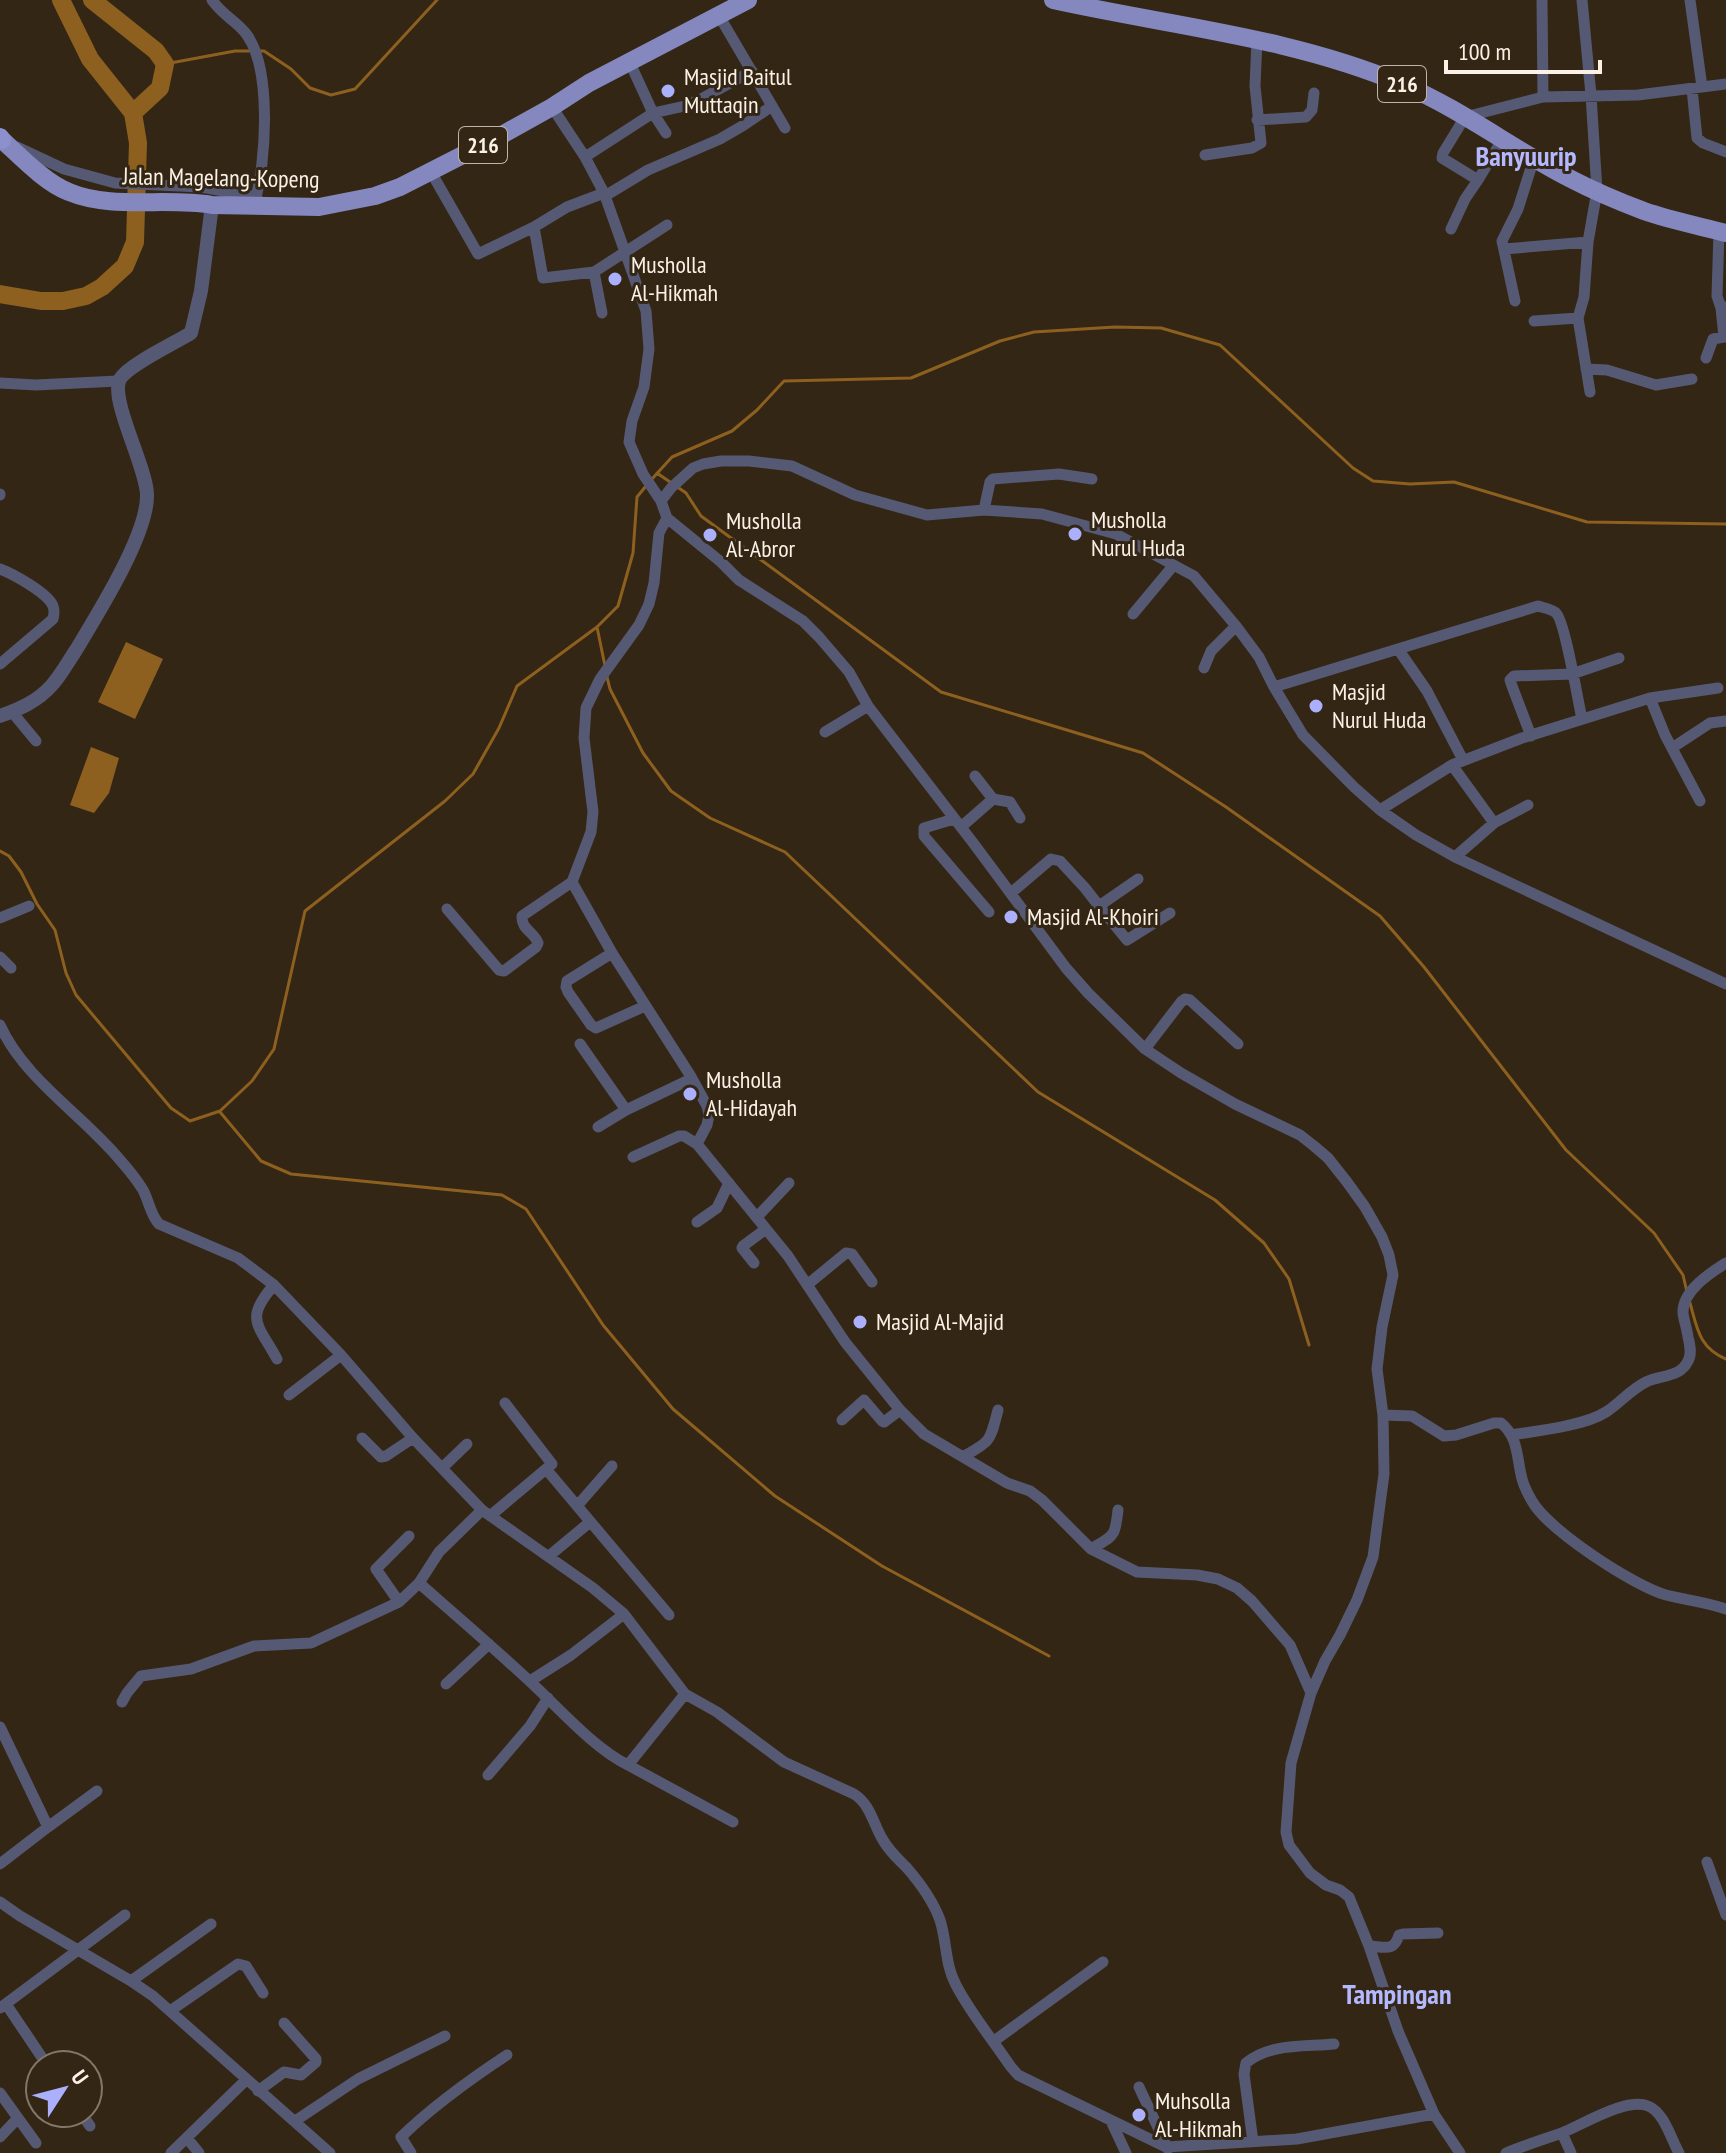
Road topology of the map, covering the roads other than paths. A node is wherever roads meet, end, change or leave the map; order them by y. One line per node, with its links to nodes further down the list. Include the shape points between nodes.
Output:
1 (212, 0): 34 (street, via 247,35 262,77 263,169)
2 (748, 0): 7 (main road, Jalan Magelang-Kopeng / 216)
3 (1053, 0): 8 (main road, 216)
4 (1542, 0): 15 (street)
5 (1582, 0): 14 (street)
6 (1690, 0): 12 (street)
7 (718, 14): 9 (main road, Jalan Magelang-Kopeng / 216); 10 (street)
8 (1257, 39): 19 (main road, 216, via 1401,83); 20 (street)
9 (630, 63): 17 (main road, Jalan Magelang-Kopeng / 216); 18 (street)
10 (752, 71): 16 (street); 18 (street, via 693,102)
11 (1726, 84): 12 (street)
12 (1697, 88): 14 (street); 25 (street, via 1697,138)
13 (1314, 93): 20 (street, via 1306,117)
14 (1591, 95): 15 (street); 31 (street)
15 (1543, 97): 19 (street)
16 (772, 106): 21 (street); 32 (street, via 720,139)
17 (552, 107): 27 (street); 29 (main road, Jalan Magelang-Kopeng / 216)
18 (653, 113): 22 (street); 27 (street)
19 (1465, 117): 24 (main road, 216); 30 (street, via 1442,158)
20 (1257, 120): 26 (street, via 1259,145)
21 (785, 128)
22 (666, 133)
23 (1, 138): 33 (main road, Jalan Magelang-Kopeng / 216, via 68,192)
24 (1502, 140): 28 (main road, 216); 30 (street)
25 (1726, 152)
26 (1205, 155)
27 (585, 157): 32 (street)
28 (1534, 158): 31 (main road, 216); 40 (street, via 1502,241)
29 (431, 172): 34 (main road, Jalan Magelang-Kopeng / 216, via 375,196 319,207); 36 (street, via 478,254)
30 (1478, 180): 37 (street)
31 (1597, 191): 38 (main road, 216, via 1643,211); 39 (street)
32 (605, 195): 36 (street, via 567,207); 41 (street)
33 (203, 198): 34 (main road, Jalan Magelang-Kopeng / 216); 51 (street, via 201,291 191,333)
34 (255, 201)
35 (667, 225): 41 (street)
36 (534, 227): 42 (street, via 543,278)
37 (1451, 229)
38 (1722, 232): 44 (street, via 1717,296)
39 (1588, 242): 40 (street); 46 (street)
40 (1504, 249): 43 (street)
41 (625, 253): 42 (street); 55 (street, via 646,311 649,349 629,442)
42 (594, 272): 45 (street)
43 (1515, 301)
44 (1723, 308): 48 (street, via 1724,337 1713,339)
45 (602, 313)
46 (1578, 318): 47 (street); 49 (street)
47 (1534, 321)
48 (1706, 358)
49 (1586, 369): 50 (street, via 1656,385); 53 (street)
50 (1692, 379)
51 (118, 381): 52 (street); 71 (street, via 147,484 144,519 108,596 61,674 38,698)
52 (0, 383)
53 (1590, 392)
54 (1092, 479): 56 (street, via 1059,474 993,479)
55 (658, 495): 56 (street, via 703,464 771,463 927,515); 57 (street)
56 (984, 510): 58 (street, via 1042,514 1116,534)
57 (667, 518): 70 (street, via 739,580 803,621 849,672); 89 (street, via 659,533 649,604 586,708 584,738 593,812)
58 (1173, 566): 60 (street); 61 (street, via 1194,576)
59 (0, 569): 64 (street, via 47,598 54,614)
60 (1133, 614)
61 (1236, 626): 65 (street, via 1211,651); 67 (street)
62 (1398, 649): 66 (street, via 1538,606 1559,617); 67 (street); 78 (street, via 1427,691)
63 (1619, 658): 66 (street)
64 (0, 664)
65 (1204, 668)
66 (1572, 674): 72 (street); 75 (street, via 1510,680)
67 (1274, 687): 83 (street, via 1303,735)
68 (1718, 688): 69 (street)
69 (1650, 698): 72 (street); 77 (street)
70 (868, 706): 74 (street); 85 (street)
71 (6, 714): 76 (street)
72 (1582, 719): 75 (street)
73 (1726, 721): 77 (street, via 1710,723)
74 (825, 732)
75 (1531, 736): 78 (street)
76 (36, 741)
77 (1672, 748): 81 (street)
78 (1457, 762): 83 (street); 86 (street)
79 (975, 776): 80 (street)
80 (993, 799): 84 (street, via 1010,802); 85 (street)
81 (1700, 801)
82 (1528, 805): 86 (street)
83 (1380, 810): 87 (street)
84 (1020, 818)
85 (957, 823): 90 (street); 94 (street, via 924,828 924,836)
86 (1494, 823): 87 (street)
87 (1455, 857): 100 (street)
88 (1138, 879): 92 (street)
89 (572, 882): 93 (street, via 522,916 538,943 504,971); 97 (street)
90 (1011, 893): 92 (street, via 1054,858); 105 (street, via 1066,968)
91 (29, 906): 96 (street)
92 (1099, 906): 95 (street, via 1127,940)
93 (447, 909)
94 (989, 912)
95 (1170, 913)
96 (0, 918)
97 (612, 953): 101 (street); 101 (street, via 567,981 568,992 596,1028)
98 (0, 957): 99 (street)
99 (11, 968)
100 (1726, 984)
101 (645, 1006): 106 (street)
102 (0, 1025): 119 (street, via 37,1077 122,1162 159,1224 238,1258)
103 (580, 1044): 107 (street)
104 (1238, 1044): 105 (street, via 1185,999)
105 (1145, 1049): 127 (street, via 1235,1104 1300,1135 1328,1158 1365,1207 1382,1237 1393,1275 1377,1369)
106 (691, 1079): 107 (street); 109 (street, via 709,1115)
107 (626, 1110): 108 (street)
108 (598, 1127)
109 (697, 1144): 110 (street, via 679,1136); 111 (street)
110 (633, 1157)
111 (729, 1183): 113 (street); 114 (street, via 717,1208)
112 (789, 1183): 113 (street)
113 (757, 1217): 115 (street)
114 (697, 1222)
115 (766, 1229): 116 (street, via 743,1246); 120 (street)
116 (754, 1263)
117 (1726, 1263): 129 (street, via 1685,1301 1690,1348 1681,1370 1643,1384 1604,1414)
118 (872, 1282): 120 (street, via 846,1253)
119 (274, 1285): 121 (street); 122 (street, via 261,1299 256,1321)
120 (807, 1285): 125 (street)
121 (341, 1355): 123 (street); 131 (street)
122 (277, 1359)
123 (289, 1395)
124 (505, 1403): 136 (street, via 552,1464)
125 (900, 1410): 128 (street, via 884,1422 864,1400); 133 (street, via 924,1434)
126 (998, 1410): 133 (street, via 991,1437)
127 (1383, 1415): 129 (street, via 1412,1416 1444,1436 1494,1423); 152 (street, via 1384,1474 1373,1557)
128 (842, 1420)
129 (1511, 1435): 146 (street, via 1533,1504 1597,1559 1665,1595)
130 (362, 1438): 131 (street, via 381,1457)
131 (413, 1438): 135 (street)
132 (467, 1444): 135 (street)
133 (964, 1456): 142 (street, via 1030,1491)
134 (612, 1466): 137 (street)
135 (442, 1468): 139 (street)
136 (546, 1469): 137 (street); 139 (street)
137 (577, 1506): 140 (street)
138 (1118, 1510): 142 (street, via 1115,1532)
139 (486, 1513): 143 (street); 144 (street, via 439,1552)
140 (590, 1522): 143 (street); 148 (street)
141 (409, 1536): 145 (street, via 376,1569)
142 (1091, 1549): 152 (street, via 1137,1572 1197,1575 1237,1588 1290,1645)
143 (549, 1556): 147 (street)
144 (419, 1583): 145 (street); 149 (street)
145 (399, 1602): 155 (street, via 311,1643 254,1646 205,1665 147,1675)
146 (1726, 1609)
147 (624, 1614): 150 (street); 153 (street)
148 (669, 1615)
149 (489, 1644): 150 (street); 151 (street)
150 (530, 1681): 154 (street)
151 (446, 1684)
152 (1311, 1693): 169 (street, via 1291,1763 1289,1845 1310,1873 1349,1897)
153 (685, 1694): 157 (street); 178 (street, via 784,1762 862,1799 890,1851 927,1893 940,1920 955,1985)
154 (548, 1698): 157 (street); 158 (street)
155 (122, 1702)
156 (0, 1727): 161 (street)
157 (628, 1765): 160 (street)
158 (488, 1775)
159 (97, 1791): 161 (street)
160 (733, 1822)
161 (48, 1827): 163 (street)
162 (1707, 1862): 166 (street)
163 (0, 1864)
164 (0, 1902): 170 (street)
165 (125, 1915): 170 (street)
166 (1726, 1915)
167 (211, 1924): 172 (street)
168 (1438, 1933): 169 (street, via 1399,1935 1392,1947)
169 (1369, 1946): 186 (street)
170 (79, 1950): 172 (street); 174 (street)
171 (1103, 1962): 178 (street)
172 (131, 1981): 175 (street)
173 (263, 1993): 175 (street, via 246,1966 238,1964)
174 (3, 2006): 180 (street)
175 (170, 2011): 182 (street)
176 (284, 2023): 184 (street, via 316,2062 301,2075 284,2072)
177 (445, 2036): 188 (street, via 358,2079)
178 (994, 2041): 189 (street, via 1018,2075)
179 (1334, 2044): 193 (street, via 1270,2049 1246,2063)
180 (35, 2049)
181 (507, 2055): 199 (street, via 461,2085 401,2137)
182 (246, 2080): 184 (street); 192 (street)
183 (1139, 2087): 195 (street)
184 (258, 2091): 188 (street)
185 (0, 2093): 187 (street)
186 (1434, 2114): 193 (street); 201 (street)
187 (18, 2118): 191 (street); 194 (street)
188 (295, 2121): 198 (street)
189 (1111, 2121): 195 (street); 200 (street)
190 (1562, 2133): 202 (street); 203 (street); 204 (street, via 1638,2104 1656,2111)
191 (0, 2137)
192 (187, 2138): 196 (street); 197 (street)
193 (1253, 2142): 195 (street)
194 (36, 2143)
195 (1168, 2150)
196 (171, 2153)
197 (199, 2153)
198 (330, 2153)
199 (411, 2153)
200 (1126, 2153)
201 (1460, 2153)
202 (1506, 2153)
203 (1571, 2153)
204 (1679, 2153)

